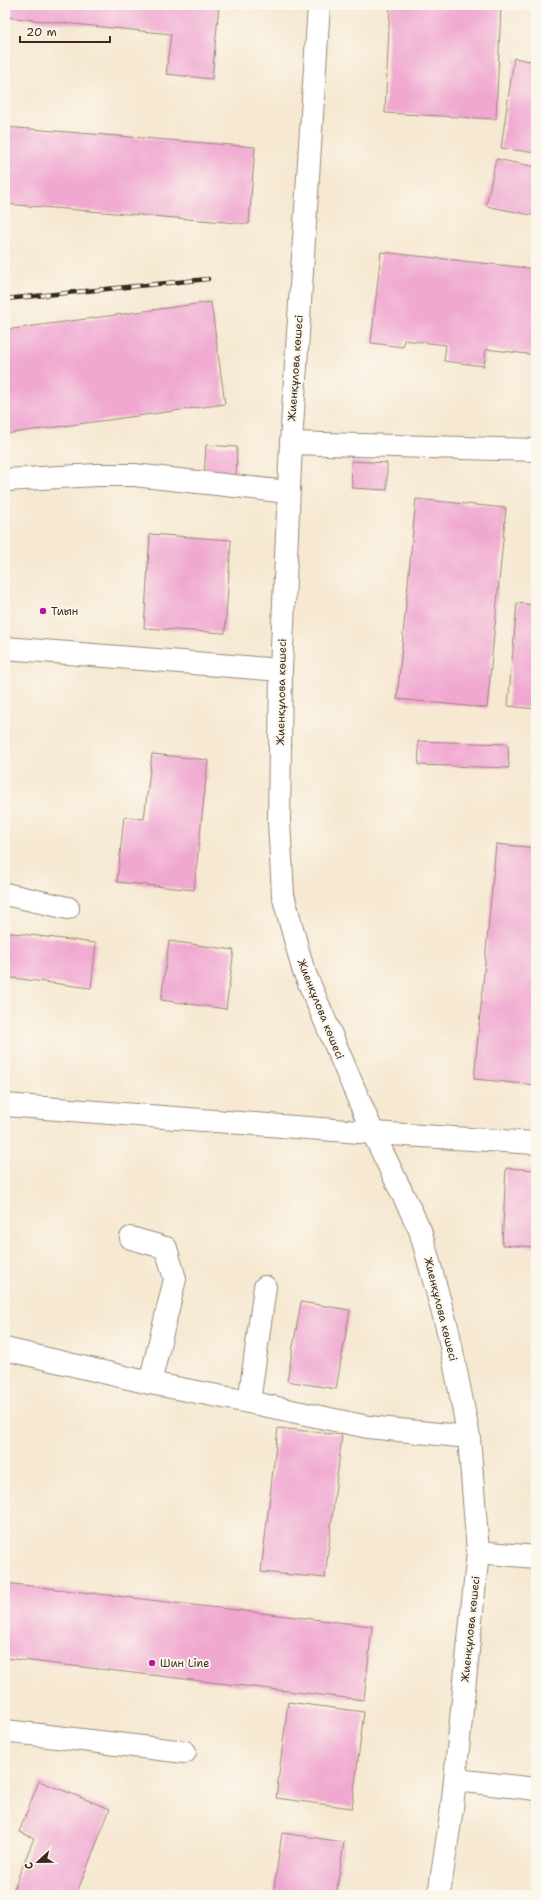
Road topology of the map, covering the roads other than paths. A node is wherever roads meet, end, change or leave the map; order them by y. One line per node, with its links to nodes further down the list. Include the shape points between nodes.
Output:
1 (319, 5): 2 (street, Жиенқұлова көшесі)
2 (291, 443): 3 (street); 5 (street, Жиенқұлова көшесі)
3 (536, 450)
4 (5, 480): 5 (street, via 134,475)
5 (288, 492): 7 (street, Жиенқұлова көшесі)
6 (5, 648): 7 (street)
7 (281, 670): 11 (street, Жиенқұлова көшесі, via 279,821 282,895 303,968)
8 (5, 894): 9 (street)
9 (68, 908)
10 (5, 1104): 11 (street)
11 (373, 1132): 12 (street); 18 (street, Жиенқұлова көшесі, via 420,1230 448,1331)
12 (536, 1143)
13 (131, 1238): 16 (street, via 166,1248 175,1279)
14 (265, 1287): 17 (street)
15 (5, 1348): 16 (street)
16 (150, 1383): 17 (street)
17 (249, 1402): 18 (street, via 368,1428)
18 (469, 1437): 19 (street, Жиенқұлова көшесі)
19 (478, 1552): 20 (street); 23 (street, Жиенқұлова көшесі)
20 (536, 1557)
21 (5, 1731): 22 (street)
22 (185, 1752)
23 (456, 1780): 24 (street); 25 (street, Жиенқұлова көшесі)
24 (536, 1789)
25 (439, 1895)

